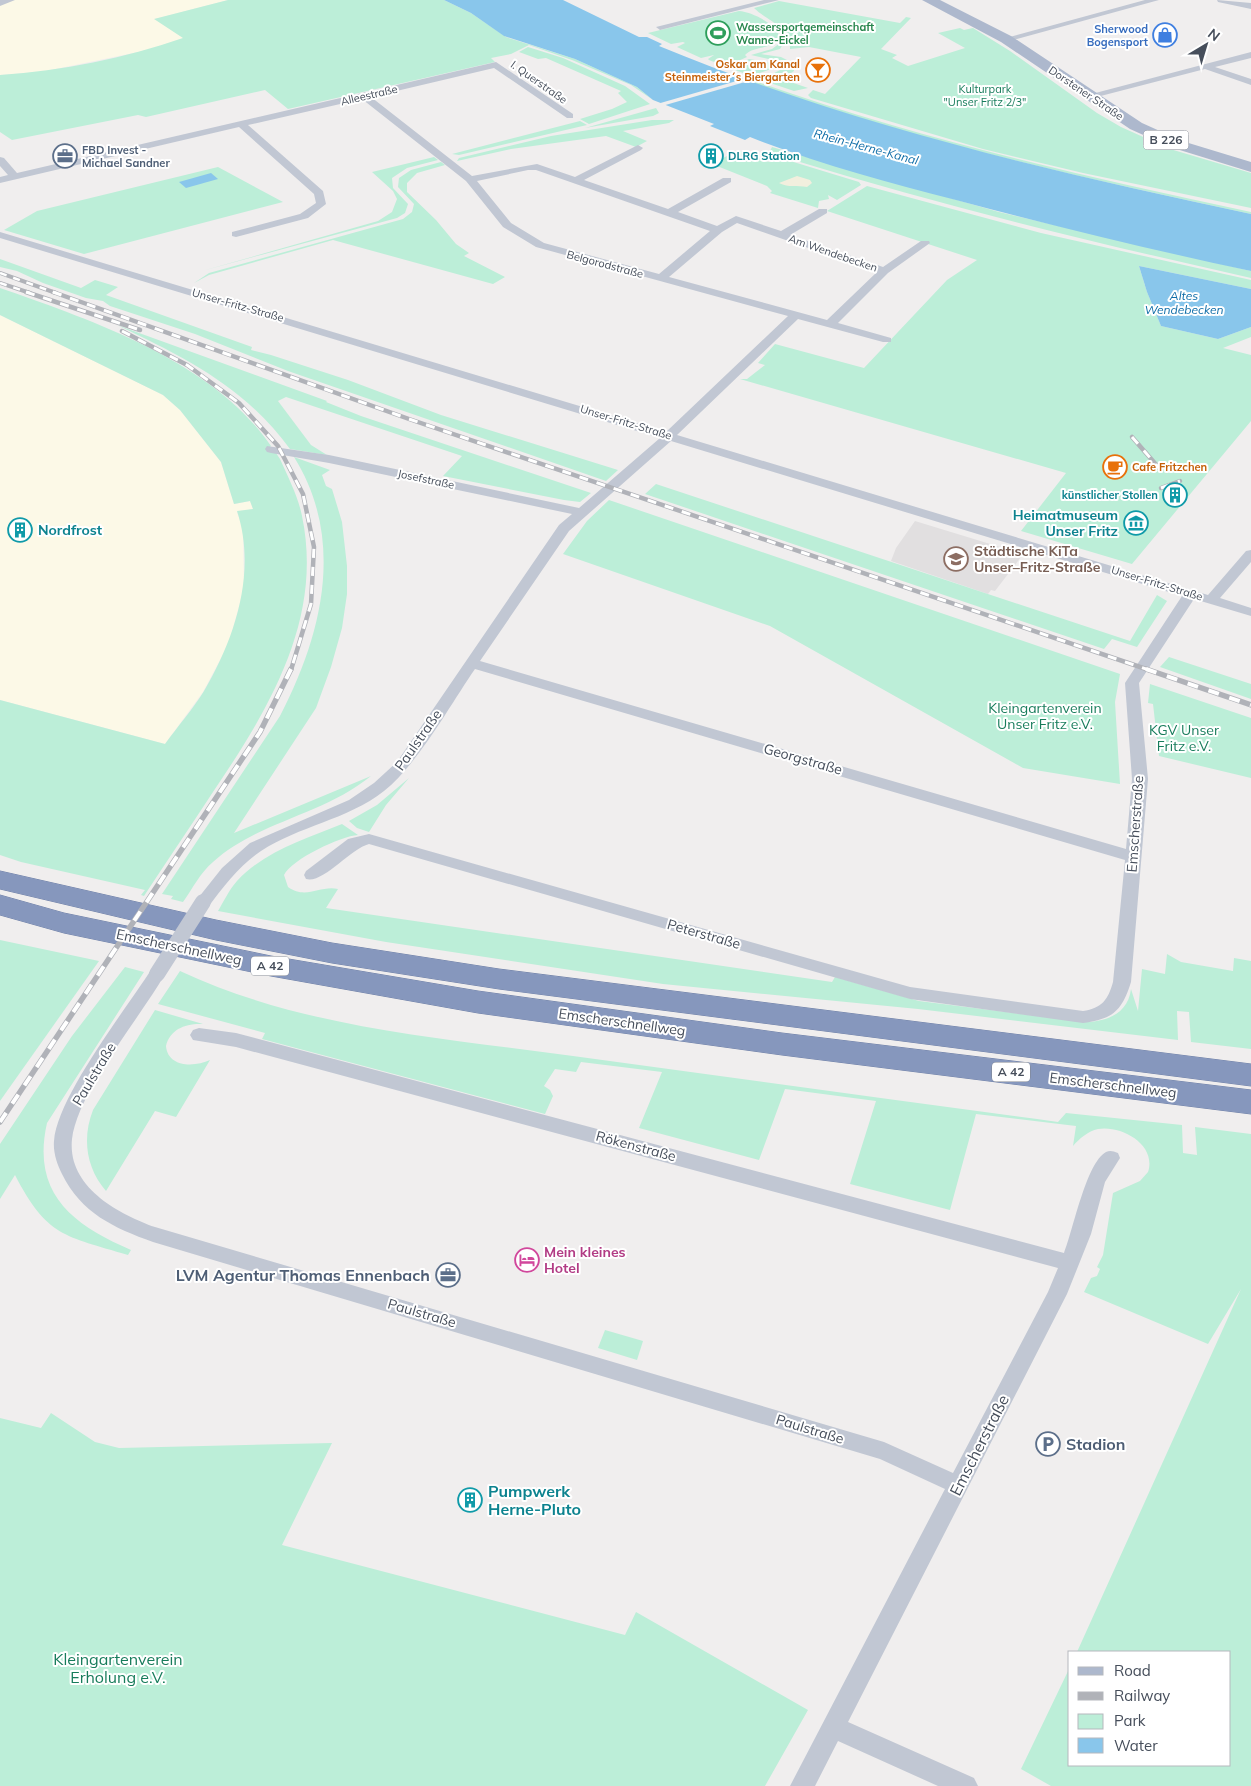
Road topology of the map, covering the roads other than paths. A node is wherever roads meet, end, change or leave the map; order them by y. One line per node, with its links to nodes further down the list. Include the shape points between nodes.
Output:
1 (11, 0): 6 (street)
2 (775, 0): 8 (street)
3 (929, 0): 9 (main road, Dorstener Straße / B 226)
4 (1155, 0): 9 (street)
5 (1221, 0): 7 (street)
6 (0, 3)
7 (1251, 6)
8 (660, 27)
9 (1006, 39): 15 (main road, Dorstener Straße / B 226)
10 (1251, 56): 12 (street)
11 (496, 65): 14 (street, Alleestraße); 16 (street, I. Querstraße)
12 (1207, 67): 13 (street); 15 (street)
13 (1251, 82)
14 (364, 96): 17 (street, Alleestraße); 22 (street, Belgorodstraße)
15 (1089, 96): 20 (main road, Dorstener Straße / B 226, via 1150,134)
16 (570, 116)
17 (241, 124): 21 (street, Alleestraße); 29 (street, via 318,193 321,204 304,216)
18 (638, 148): 24 (street)
19 (0, 160): 21 (street)
20 (1251, 166)
21 (14, 176): 23 (street, Alleestraße)
22 (470, 179): 24 (street, via 532,166); 34 (street, Belgorodstraße, via 508,225 527,239 554,250)
23 (0, 180)
24 (577, 180): 27 (street)
25 (727, 180): 27 (street)
26 (823, 211): 31 (street, Am Wendebecken)
27 (669, 212): 28 (street)
28 (718, 230): 31 (street, Am Wendebecken, via 736,219); 34 (street, Am Wendebecken)
29 (236, 234)
30 (0, 235): 38 (street, Unser-Fritz-Straße)
31 (782, 235): 33 (street, Am Wendebecken)
32 (926, 243): 33 (street, Am Wendebecken)
33 (884, 271): 36 (street, Am Wendebecken)
34 (660, 279): 35 (street, Belgorodstraße)
35 (796, 315): 36 (street, Belgorodstraße); 38 (street)
36 (830, 324): 37 (street, Belgorodstraße)
37 (887, 340)
38 (670, 435): 40 (street, Paulstraße); 42 (street, Unser-Fritz-Straße)
39 (271, 449): 40 (street, Josefstraße)
40 (580, 512): 45 (street, Paulstraße, via 564,528)
41 (1251, 554): 43 (street)
42 (1191, 594): 43 (street, Unser-Fritz-Straße); 46 (street, Emscherstraße, via 1132,683 1140,779)
43 (1211, 600): 44 (street, Unser-Fritz-Straße)
44 (1251, 612)
45 (472, 663): 46 (street, Georgstraße); 55 (street, Paulstraße, bridge, via 402,765 368,797 257,847 222,876 79,1094 63,1142 75,1185 108,1216 153,1234 884,1451)
46 (1133, 856): 50 (street, Emscherstraße, via 1122,982 1116,1001)
47 (312, 875): 50 (street, Peterstraße, via 354,843 368,839 910,993 1083,1017)
48 (0, 880): 52 (highway, Emscherschnellweg / A 42, via 216,930 332,952)
49 (0, 905): 52 (highway, Emscherschnellweg / A 42, via 64,923 271,966 478,1002 782,1044)
50 (1109, 1009)
51 (199, 1035): 54 (street, Rökenstraße, via 246,1043)
52 (1248, 1096)
53 (1111, 1158): 54 (street, Emscherstraße, via 1096,1180)
54 (1071, 1262): 55 (street, Emscherstraße)
55 (958, 1485): 56 (street, Emscherstraße)
56 (832, 1728): 57 (street, Emscherstraße); 58 (street)
57 (802, 1786)
58 (966, 1786)

